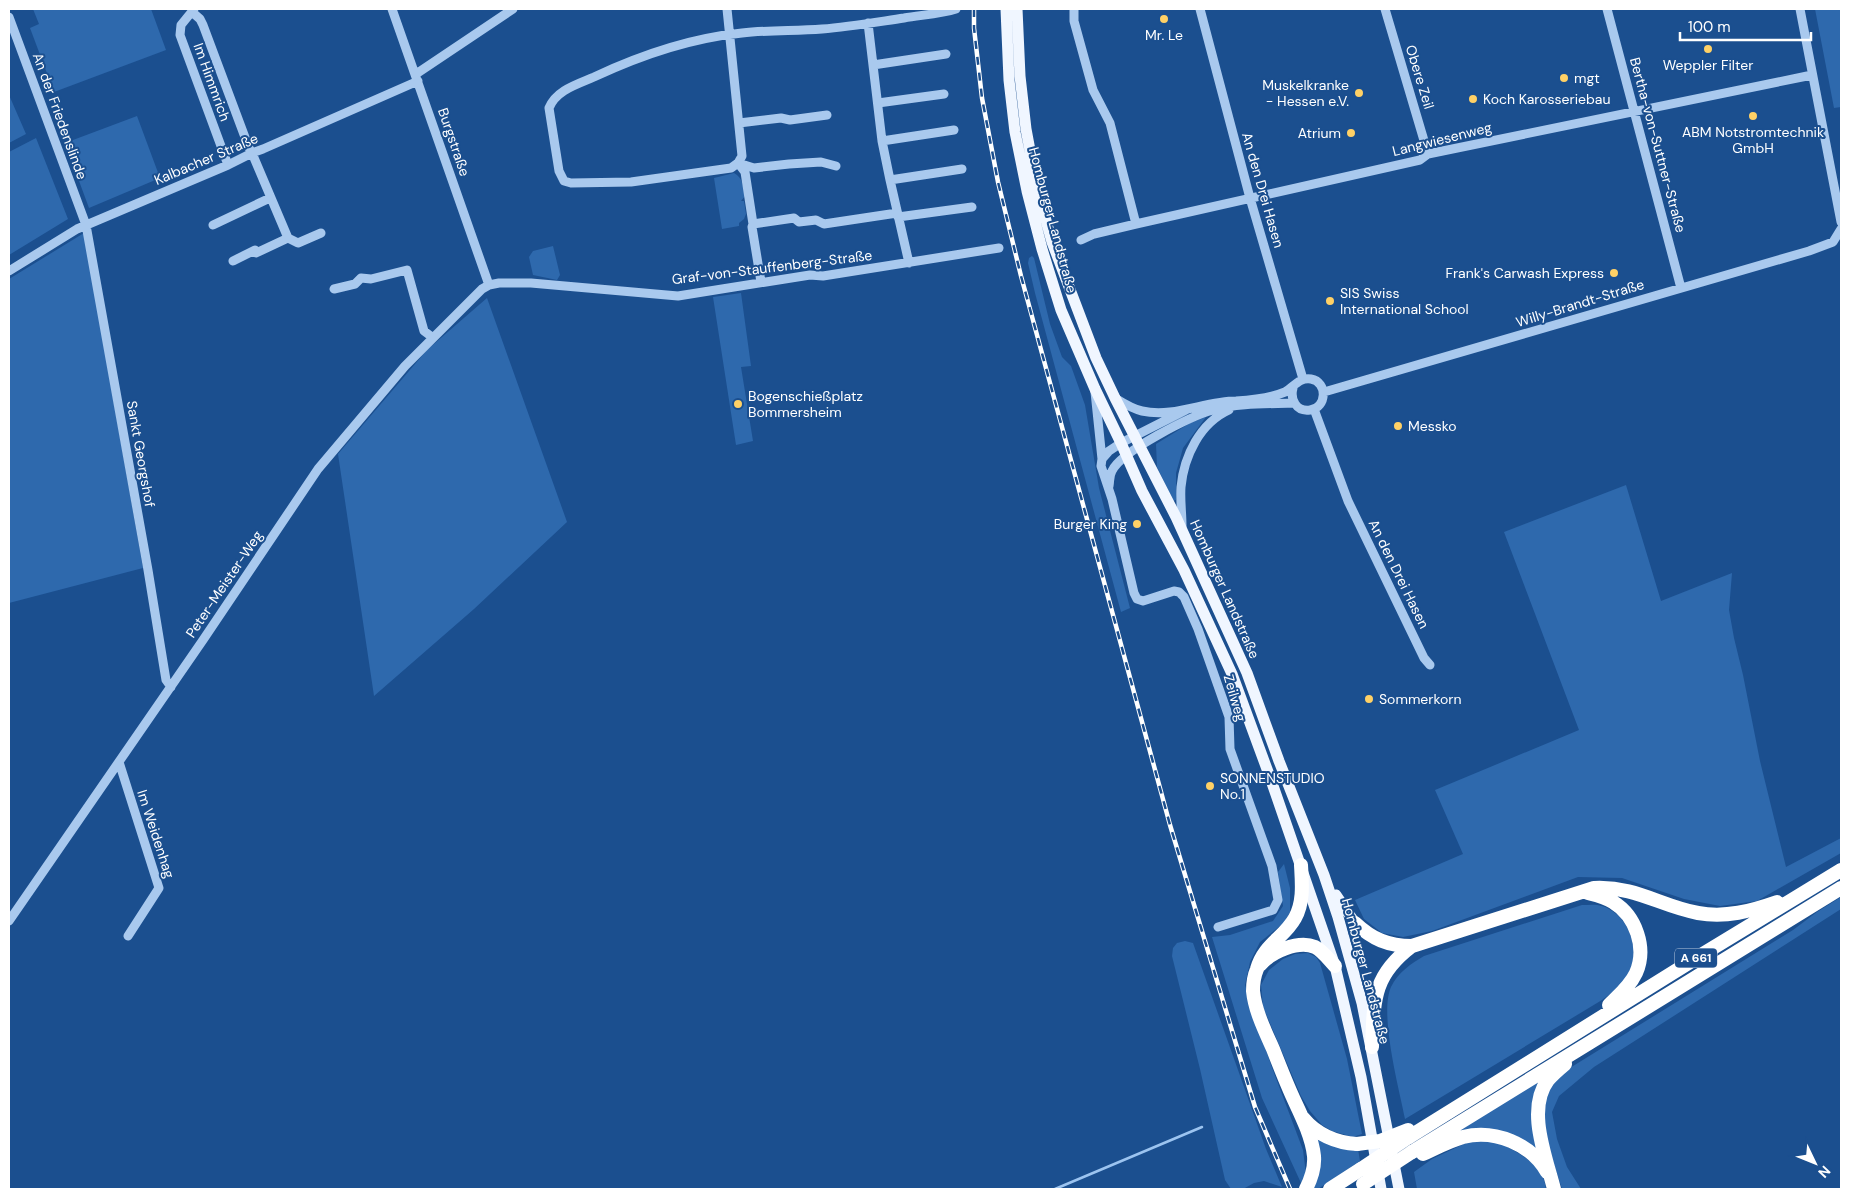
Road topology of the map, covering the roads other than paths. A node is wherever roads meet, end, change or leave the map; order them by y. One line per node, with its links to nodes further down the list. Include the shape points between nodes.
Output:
1 (392, 9): 19 (street, Burgstraße)
2 (514, 9): 19 (street, Kalbacher Straße)
3 (727, 9): 15 (street)
4 (956, 9): 14 (street)
5 (1006, 9): 58 (main road, Homburger Landstraße, via 1009,80 1027,191 1061,310)
6 (1017, 9): 60 (main road, Homburger Landstraße, via 1026,129 1038,188 1052,242 1071,295)
7 (1074, 9): 40 (street, via 1074,21 1092,90 1110,123)
8 (1200, 9): 35 (street, An den Drei Hasen)
9 (1385, 9): 28 (street, Obere Zeil)
10 (1608, 9): 22 (street, Bertha-von-Suttner-Straße)
11 (1800, 9): 18 (street)
12 (193, 10): 27 (street, Im Himmrich, via 203,25); 30 (street, Im Himmrich, via 181,25 180,34)
13 (9, 17): 41 (street, An der Friedenslinde)
14 (868, 23): 15 (street); 17 (street)
15 (729, 34): 24 (street); 29 (street, via 664,49 610,70 561,93 552,101 550,108 559,171 564,181 637,181 731,168)
16 (946, 54): 17 (street)
17 (873, 65): 21 (street)
18 (1812, 75): 22 (street, Langwiesenweg); 38 (street)
19 (417, 77): 27 (street, Kalbacher Straße, via 264,150); 52 (street, Burgstraße)
20 (944, 94): 21 (street)
21 (878, 103): 26 (street)
22 (1634, 112): 28 (street, Langwiesenweg); 53 (street, Bertha-von-Suttner-Straße)
23 (827, 115): 24 (street)
24 (739, 123): 29 (street, via 742,156)
25 (954, 130): 26 (street)
26 (882, 142): 33 (street)
27 (252, 152): 30 (street, Kalbacher Straße); 34 (street, Im Himmrich)
28 (1428, 154): 35 (street, Langwiesenweg, via 1420,160)
29 (738, 163): 31 (street, via 754,168 821,162); 39 (street, via 745,172)
30 (228, 165): 41 (street, Kalbacher Straße)
31 (836, 166)
32 (962, 169): 33 (street)
33 (890, 180): 37 (street)
34 (270, 198): 42 (street); 45 (street, Im Himmrich)
35 (1250, 198): 40 (street, Langwiesenweg); 56 (street, An den Drei Hasen)
36 (972, 207): 37 (street)
37 (898, 215): 39 (street, via 824,224 816,220 799,222 794,218); 49 (street)
38 (1841, 222)
39 (753, 224): 51 (street)
40 (1136, 224): 46 (street, Langwiesenweg)
41 (86, 225): 50 (street, Kalbacher Straße); 73 (street, Sankt Georgshof, via 166,680)
42 (213, 225)
43 (1840, 231): 53 (street, Willy-Brandt-Straße, via 1827,245)
44 (321, 233): 45 (street, via 298,243)
45 (288, 238): 48 (street)
46 (1081, 240)
47 (999, 248): 49 (street, Graf-von-Stauffenberg-Straße)
48 (234, 261)
49 (909, 263): 51 (street, Graf-von-Stauffenberg-Straße)
50 (9, 271)
51 (761, 282): 52 (street, Graf-von-Stauffenberg-Straße, via 678,296 531,284)
52 (489, 285): 55 (street, Peter-Meister-Weg)
53 (1681, 288): 59 (street, Willy-Brandt-Straße)
54 (334, 289): 55 (street, via 354,284 361,278 371,279 407,270 424,331)
55 (432, 337): 73 (street, Peter-Meister-Weg, via 318,469)
56 (1304, 378): 57 (street); 59 (street, via 1319,382)
57 (1293, 388): 61 (street); 64 (street, via 1269,397 1223,401)
58 (1095, 390): 66 (main road, Homburger Landstraße); 69 (street, Zeilweg)
59 (1324, 392): 63 (street, via 1322,401)
60 (1115, 398): 64 (street, via 1141,411); 65 (main road, Homburger Landstraße)
61 (1294, 403): 62 (street); 63 (street, via 1302,410)
62 (1236, 406): 67 (street, via 1197,415); 71 (street, via 1213,419 1194,443 1185,465 1182,485)
63 (1314, 409): 72 (street, An den Drei Hasen, via 1348,501)
64 (1186, 410): 65 (street)
65 (1134, 436): 66 (street); 67 (main road, Homburger Landstraße)
66 (1121, 443): 68 (main road, Homburger Landstraße); 69 (street)
67 (1140, 447): 68 (street); 71 (main road, Homburger Landstraße)
68 (1127, 455): 70 (street, via 1112,470); 75 (main road, Homburger Landstraße, via 1232,674)
69 (1102, 459): 70 (street, Zeilweg, via 1101,466)
70 (1109, 489): 83 (street, Zeilweg, via 1137,599 1143,601 1179,592 1198,629 1229,717 1230,749 1275,876 1278,900 1273,910)
71 (1182, 529): 77 (main road, Homburger Landstraße, via 1247,673)
72 (1430, 665)
73 (171, 687): 74 (street, Peter-Meister-Weg)
74 (119, 762): 81 (street, Peter-Meister-Weg); 84 (street, Im Weidenhag, via 159,888)
75 (1301, 865): 86 (main road, Homburger Landstraße); 87 (highway, via 1301,901 1296,917 1265,950)
76 (1841, 870): 79 (highway, A 661)
77 (1324, 875): 82 (main road); 90 (main road, Homburger Landstraße, via 1351,960)
78 (1841, 888): 89 (highway, A 661)
79 (1804, 892): 80 (highway, A 661, via 1742,913 1720,915 1683,910 1620,888 1594,888); 88 (highway, A 661)
80 (1574, 894): 85 (highway); 88 (highway, via 1588,893 1613,902 1632,920 1640,945 1640,959 1630,984)
81 (9, 921)
82 (1355, 923): 85 (highway, via 1375,939)
83 (1218, 927)
84 (128, 936)
85 (1412, 946): 90 (highway, via 1386,970 1376,991)
86 (1335, 966): 87 (highway, via 1315,948 1300,945 1272,955); 98 (main road, Homburger Landstraße, via 1361,1077)
87 (1256, 972): 91 (highway, via 1253,992 1256,1005)
88 (1588, 1025): 92 (highway, A 661, via 1443,1116)
89 (1587, 1043): 93 (highway, A 661); 94 (highway, via 1549,1079 1539,1100 1539,1130)
90 (1372, 1046): 99 (main road, Homburger Landstraße)
91 (1301, 1115): 92 (highway, bridge, via 1314,1128 1338,1141 1357,1144); 96 (highway, via 1314,1157)
92 (1408, 1134): 97 (highway, A 661, bridge)
93 (1413, 1155): 94 (highway, via 1465,1137 1499,1137 1530,1152 1539,1160); 95 (highway, bridge)
94 (1552, 1184)
95 (1360, 1187)
96 (1306, 1189)
97 (1330, 1189)
98 (1381, 1189)
99 (1399, 1189)

